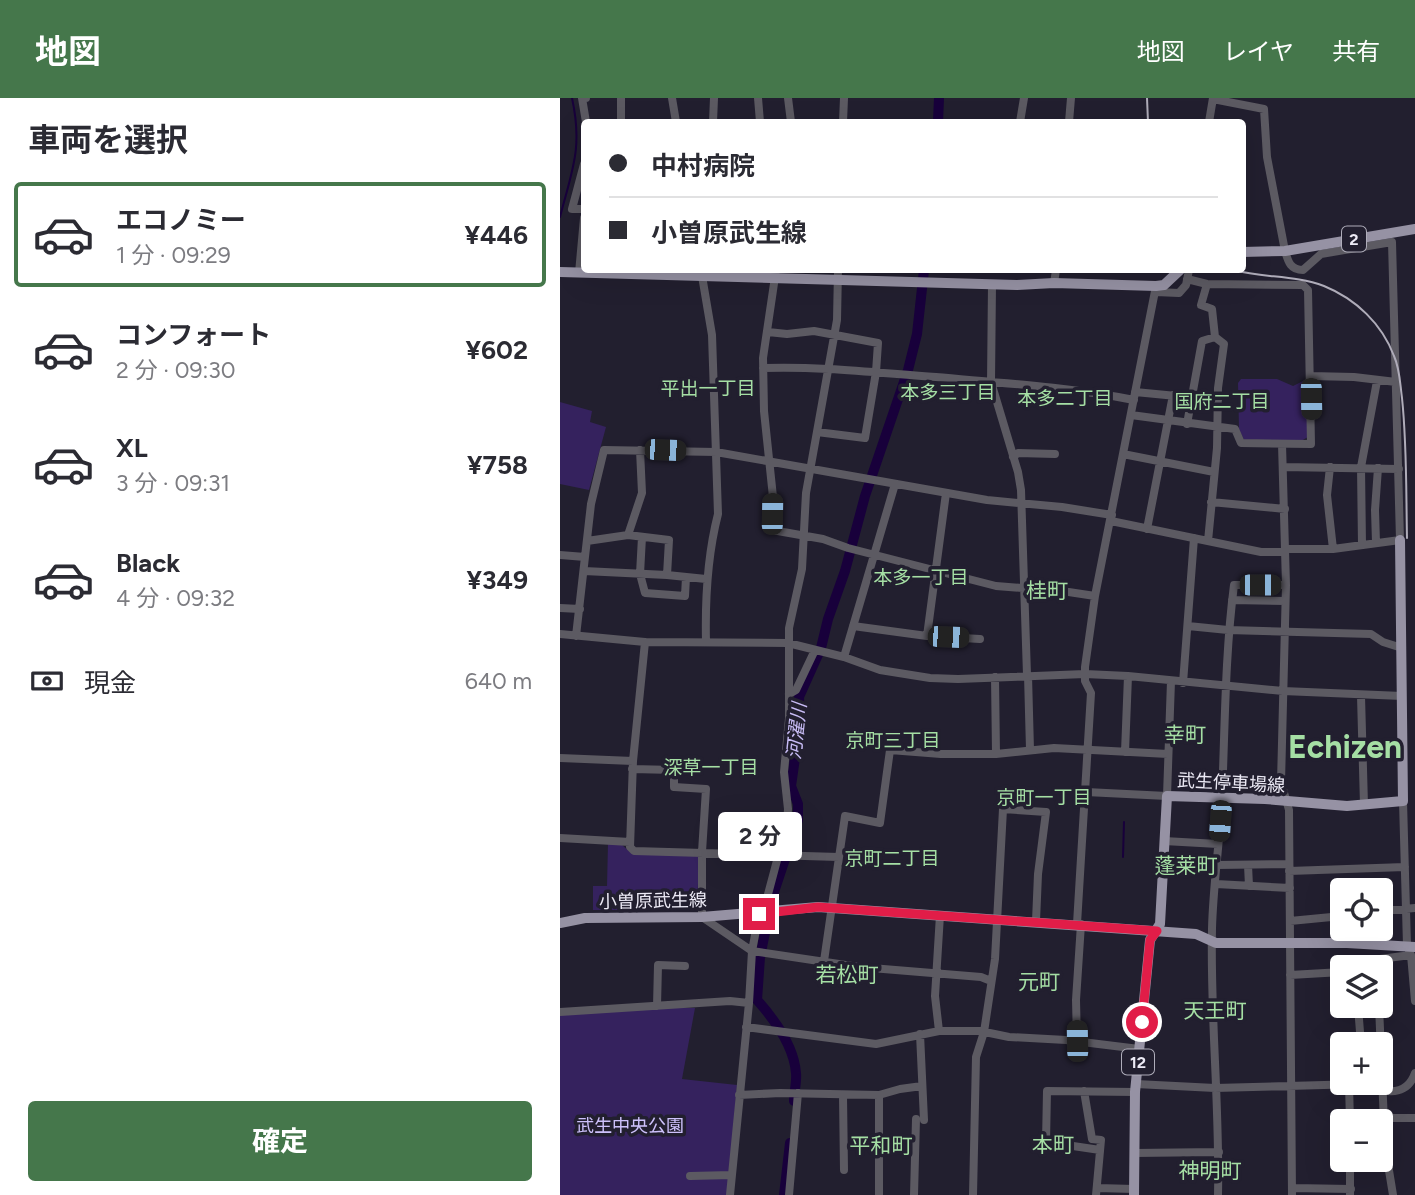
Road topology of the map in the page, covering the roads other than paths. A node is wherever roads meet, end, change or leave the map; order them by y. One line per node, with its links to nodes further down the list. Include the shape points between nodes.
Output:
1 (586, 98): 11 (street, via 582,98)
2 (621, 98): 12 (street)
3 (671, 98): 13 (street)
4 (714, 98): 14 (street)
5 (758, 98): 15 (street)
6 (788, 98): 16 (street)
7 (844, 98): 17 (street)
8 (1024, 98): 18 (street)
9 (1071, 98): 19 (street)
10 (1213, 98): 20 (street); 24 (street, via 1264,109 1265,148)
11 (586, 119)
12 (621, 119)
13 (675, 119)
14 (713, 119)
15 (760, 119)
16 (791, 119)
17 (843, 119)
18 (1020, 119)
19 (1069, 119)
20 (1210, 119)
21 (581, 178): 22 (street, via 572,209)
22 (581, 209)
23 (1415, 229): 24 (main road, 2)
24 (1289, 250): 26 (main road, 2); 49 (street, via 1291,266 1303,270 1321,254 1392,242)
25 (581, 251): 28 (street)
26 (1246, 252)
27 (560, 272): 28 (main road)
28 (579, 273): 29 (main road)
29 (702, 273): 33 (main road); 61 (street, via 712,335)
30 (1056, 273): 37 (street)
31 (1177, 273): 39 (main road)
32 (1188, 273): 35 (street)
33 (776, 274): 34 (main road); 40 (street)
34 (838, 274): 36 (main road); 41 (street)
35 (1187, 279): 38 (street); 39 (street, via 1179,293)
36 (992, 284): 37 (main road); 48 (street)
37 (1054, 284): 39 (main road)
38 (1207, 284): 42 (street, via 1202,305 1212,309); 46 (street, via 1303,285 1308,290)
39 (1156, 289): 50 (street)
40 (768, 332): 41 (street); 43 (street)
41 (834, 335): 44 (street); 45 (street, via 878,343)
42 (1215, 337): 52 (street, via 1202,341); 53 (street, via 1224,345)
43 (763, 369): 44 (street); 65 (street)
44 (828, 370): 45 (street); 58 (street)
45 (876, 372): 48 (street); 58 (street, via 866,439)
46 (1310, 376): 47 (street); 59 (street, via 1311,444)
47 (1377, 381): 49 (street); 69 (street)
48 (991, 382): 50 (street); 64 (street)
49 (1396, 382): 71 (street)
50 (1135, 396): 51 (street); 54 (street)
51 (1173, 396): 52 (street); 55 (street)
52 (1191, 397): 53 (street); 56 (street)
53 (1218, 400): 57 (street)
54 (1131, 415): 55 (street); 63 (street)
55 (1168, 421): 56 (street); 66 (street)
56 (1186, 424): 57 (street)
57 (1218, 428): 59 (street, via 1235,429 1241,443); 73 (street)
58 (817, 432): 72 (street)
59 (1282, 444): 67 (street)
60 (640, 450): 61 (street); 81 (street, via 642,493); 86 (street, via 604,450)
61 (716, 452): 65 (street); 100 (street, via 718,514)
62 (1055, 454): 64 (street, via 1018,453)
63 (1123, 454): 66 (street); 79 (street)
64 (1013, 457): 76 (street)
65 (771, 462): 72 (street); 82 (street, via 772,530)
66 (1161, 462): 73 (street); 80 (street)
67 (1283, 467): 68 (street); 78 (street)
68 (1330, 467): 69 (street); 91 (street, via 1327,495)
69 (1361, 467): 70 (street); 89 (street)
70 (1378, 468): 71 (street); 88 (street)
71 (1399, 469): 85 (street)
72 (810, 470): 74 (street); 82 (street)
73 (1214, 472): 77 (street)
74 (895, 484): 75 (street); 93 (street)
75 (946, 493): 76 (street); 95 (street)
76 (1021, 502): 79 (street); 102 (street)
77 (1211, 502): 78 (street); 87 (street)
78 (1284, 509): 90 (street)
79 (1111, 518): 80 (street); 103 (street)
80 (1147, 528): 84 (street)
81 (628, 536): 83 (street); 86 (street)
82 (804, 536): 93 (street); 118 (street)
83 (642, 537): 97 (street); 98 (street, via 669,540)
84 (1194, 538): 87 (street); 109 (street)
85 (1400, 540): 88 (street); 119 (main road)
86 (587, 541): 94 (street)
87 (1208, 541): 90 (street, via 1261,551)
88 (1376, 543): 89 (street)
89 (1362, 545): 91 (street)
90 (1286, 549): 91 (street); 101 (street)
91 (1333, 549)
92 (560, 555): 94 (street)
93 (874, 555): 95 (street); 108 (street)
94 (585, 557): 96 (street)
95 (936, 570): 102 (street, via 996,586); 114 (street)
96 (584, 571): 97 (street); 107 (street)
97 (640, 574): 98 (street); 99 (street, via 645,593 685,596)
98 (667, 575): 99 (street)
99 (686, 577): 100 (street)
100 (706, 579): 117 (street)
101 (1286, 585): 104 (street, via 1234,585); 105 (street)
102 (1024, 588): 103 (street); 123 (street)
103 (1096, 596): 122 (street)
104 (1232, 600): 105 (street); 110 (street)
105 (1285, 601): 111 (street)
106 (560, 608): 107 (street)
107 (580, 609): 113 (street)
108 (853, 626): 114 (street); 121 (street)
109 (1188, 626): 110 (street); 127 (street)
110 (1228, 630): 111 (street); 128 (street)
111 (1285, 630): 119 (street, via 1371,634); 129 (street)
112 (560, 634): 113 (street)
113 (576, 636): 116 (street)
114 (927, 636): 115 (street)
115 (980, 639)
116 (645, 642): 117 (street); 139 (street)
117 (706, 642): 118 (street)
118 (788, 643): 120 (street); 130 (street)
119 (1402, 648): 132 (main road)
120 (815, 650): 121 (street); 130 (street, via 796,691)
121 (844, 657): 125 (street, via 900,674 944,679)
122 (1085, 674): 123 (street); 124 (street); 133 (street, via 1091,694)
123 (1027, 675): 125 (street); 134 (street)
124 (1128, 676): 126 (street); 135 (street)
125 (995, 677): 136 (street)
126 (1171, 681): 127 (street); 137 (street)
127 (1184, 682): 128 (street)
128 (1227, 687): 129 (street); 142 (street)
129 (1283, 691): 131 (street); 143 (street, via 1281,782)
130 (789, 694): 151 (street, via 784,772 788,809)
131 (1361, 696): 132 (street); 145 (street)
132 (1402, 696): 144 (main road)
133 (1089, 749): 134 (street); 135 (street); 140 (street)
134 (1030, 750): 136 (street)
135 (1125, 752): 137 (street)
136 (996, 754): 152 (street, via 890,750 880,823 845,816)
137 (1168, 754): 141 (street)
138 (560, 758): 139 (street)
139 (633, 765): 148 (street); 150 (street, via 674,770 674,787 706,789)
140 (1086, 792): 141 (street); 173 (street)
141 (1167, 796): 142 (main road, 武生停車場線); 147 (main road, 武生停車場線 / 12)
142 (1222, 797): 143 (main road, 武生停車場線); 149 (street)
143 (1286, 801): 145 (main road, 武生停車場線); 157 (street)
144 (1403, 801): 145 (main road, 武生停車場線); 156 (street)
145 (1364, 805)
146 (560, 838): 148 (street)
147 (1164, 841): 149 (street); 174 (main road, 武生停車場線 / 12)
148 (630, 842): 150 (street, via 634,851)
149 (1218, 844): 154 (street)
150 (702, 852): 151 (street); 167 (street)
151 (780, 854): 152 (street); 165 (street)
152 (839, 858): 162 (street)
153 (1415, 864): 156 (street)
154 (1217, 865): 155 (street); 158 (street)
155 (1248, 865): 157 (street); 159 (street)
156 (1405, 866): 157 (street); 163 (street)
157 (1289, 867): 160 (street)
158 (1216, 884): 159 (street); 175 (street)
159 (1249, 886): 160 (street)
160 (1290, 888): 171 (street)
161 (1415, 908): 163 (street)
162 (832, 909): 165 (main road, 小曽原武生線); 166 (main road, 小曽原武生線); 180 (street)
163 (1405, 909): 164 (street); 177 (street)
164 (1393, 910)
165 (764, 913): 167 (main road, 小曽原武生線); 178 (street)
166 (940, 915): 169 (main road, 小曽原武生線); 183 (street)
167 (702, 917): 172 (main road, 小曽原武生線, via 584,918); 178 (street)
168 (1330, 917): 171 (street)
169 (997, 918): 170 (main road, 小曽原武生線); 170 (street, via 1003,809 1046,813); 185 (street)
170 (1036, 921): 173 (main road, 小曽原武生線)
171 (1290, 922): 176 (street)
172 (560, 923)
173 (1079, 924): 174 (main road, 小曽原武生線); 194 (street)
174 (1157, 931): 175 (main road, 小曽原武生線, via 1199,934); 195 (main road, 武生停車場線 / 12, via 1150,940)
175 (1213, 942): 176 (main road, 小曽原武生線); 201 (street)
176 (1291, 943): 177 (main road, 小曽原武生線); 184 (street)
177 (1411, 949): 179 (street); 186 (street)
178 (752, 951): 180 (street); 187 (street)
179 (1393, 956)
180 (824, 961): 183 (street)
181 (685, 965): 188 (street, via 658,965)
182 (1330, 973): 184 (street)
183 (936, 974): 185 (street); 191 (street)
184 (1290, 975): 199 (street)
185 (991, 981): 192 (street)
186 (1415, 1001)
187 (749, 1003): 188 (street); 190 (street)
188 (657, 1006): 189 (street)
189 (560, 1012)
190 (746, 1027): 193 (street, via 876,1044); 205 (street)
191 (939, 1031): 192 (street); 193 (street)
192 (984, 1032): 194 (street); 226 (street, via 974,1086)
193 (920, 1034): 198 (street)
194 (1077, 1041): 195 (street)
195 (1139, 1049): 200 (main road, 武生停車場線 / 12)
196 (1415, 1073): 203 (street, via 1404,1087)
197 (1330, 1085): 199 (street)
198 (922, 1086): 206 (street); 225 (street)
199 (1292, 1086): 201 (street); 220 (street)
200 (1136, 1088): 201 (street); 202 (street); 212 (main road, 武生停車場線 / 12)
201 (1215, 1088): 211 (street)
202 (1084, 1091): 210 (street, via 1091,1139 1101,1140); 210 (street, via 1047,1091 1046,1142)
203 (1393, 1091)
204 (798, 1093): 205 (street); 207 (street); 223 (street)
205 (739, 1095): 216 (street)
206 (879, 1095): 207 (street); 224 (street)
207 (843, 1096): 213 (street)
208 (1393, 1118): 209 (street)
209 (1415, 1118)
210 (1100, 1150): 218 (street)
211 (1219, 1152): 212 (street); 227 (street)
212 (1134, 1153): 219 (main road, 武生停車場線 / 12)
213 (844, 1170)
214 (1350, 1172): 221 (street)
215 (1389, 1172): 228 (street)
216 (732, 1175): 217 (street); 222 (street)
217 (690, 1176)
218 (1097, 1192): 219 (street)
219 (1134, 1192)
220 (1292, 1192): 221 (street)
221 (1351, 1192)
222 (730, 1195)
223 (789, 1195)
224 (879, 1195)
225 (914, 1195)
226 (973, 1195)
227 (1218, 1195)
228 (1393, 1195)

